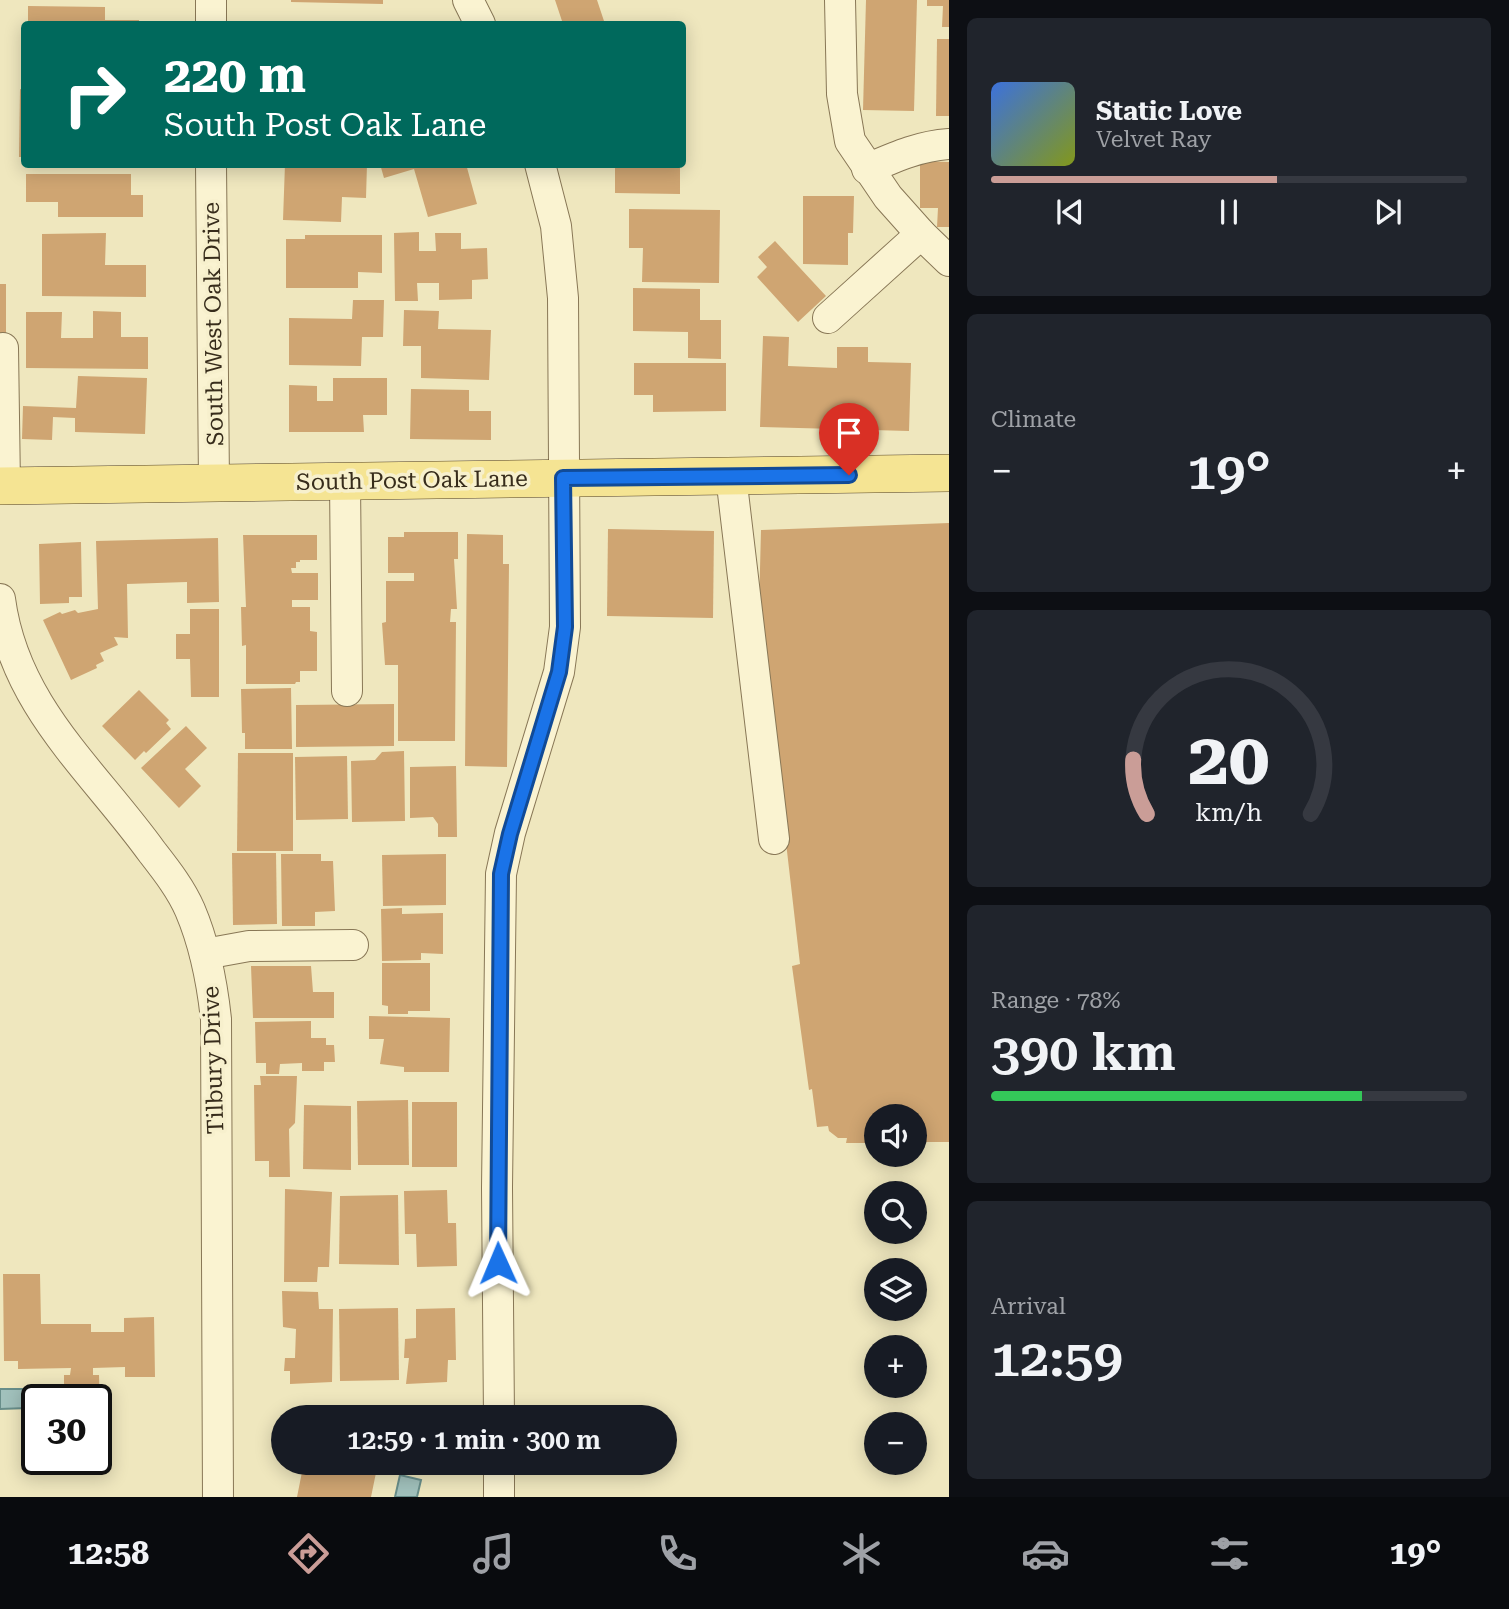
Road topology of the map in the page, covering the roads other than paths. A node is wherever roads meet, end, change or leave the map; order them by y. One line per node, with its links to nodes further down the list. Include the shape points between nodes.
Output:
1 (211, 0): 4 (street)
2 (468, 0): 5 (street)
3 (841, 0): 9 (street, via 844,106 850,141)
4 (211, 21)
5 (478, 21)
6 (949, 144): 9 (street, via 905,152)
7 (211, 168): 18 (street, South West Oak Drive)
8 (541, 168): 16 (street, via 556,226 563,298)
9 (867, 169): 10 (street)
10 (921, 234): 11 (street); 12 (street)
11 (949, 261)
12 (828, 318)
13 (3, 348): 19 (street)
14 (949, 473): 15 (main road, South Post Oak Lane)
15 (731, 476): 16 (main road, South Post Oak Lane); 22 (street)
16 (563, 478): 17 (main road, South Post Oak Lane); 25 (street, via 565,627 559,672 501,874)
17 (345, 481): 18 (main road, South Post Oak Lane); 21 (street)
18 (214, 483): 19 (main road, South Post Oak Lane)
19 (2, 486)
20 (0, 599): 24 (street, Tilbury Drive, via 29,691 169,875 189,909)
21 (346, 691)
22 (774, 839)
23 (353, 945): 24 (street, via 249,946)
24 (205, 954): 27 (street, Tilbury Drive, via 216,1019)
25 (499, 1405)
26 (499, 1475): 28 (street)
27 (218, 1497)
28 (499, 1497)

